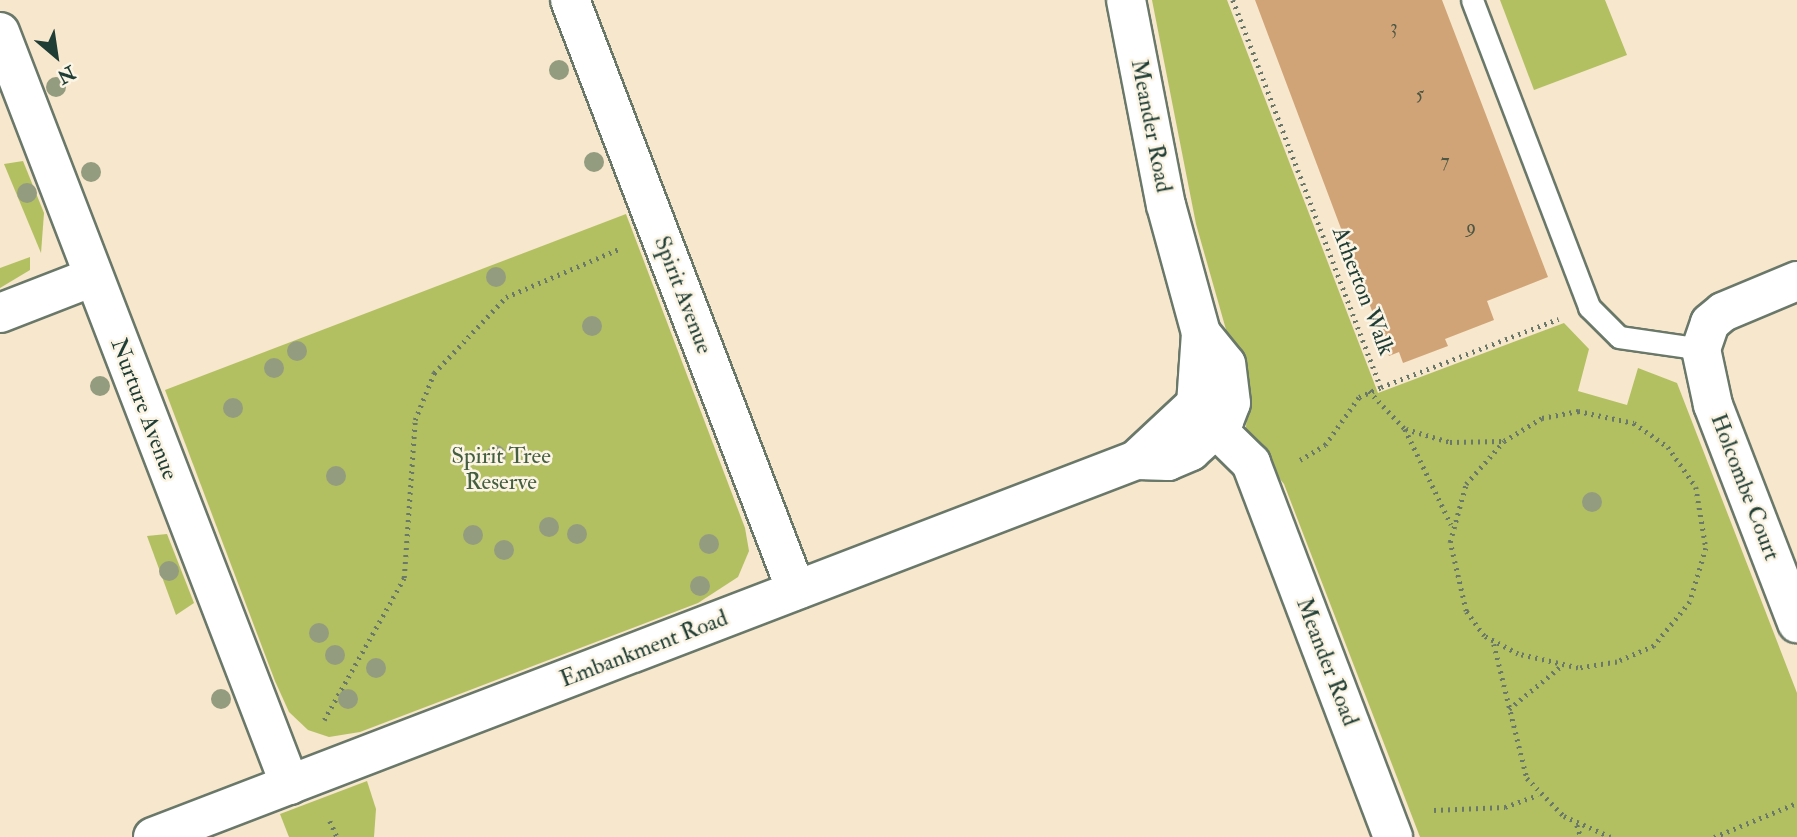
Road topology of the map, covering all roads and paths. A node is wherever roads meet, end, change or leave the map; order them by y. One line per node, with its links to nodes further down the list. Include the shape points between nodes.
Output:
1 (570, 0): 6 (street, Spirit Avenue)
2 (1126, 0): 14 (street, Meander Road, via 1166,205 1201,333 1226,364 1232,386)
3 (1233, 0): 12 (path, Atherton Walk)
4 (1472, 0): 9 (lane)
5 (0, 32): 7 (street, Nurture Avenue)
6 (659, 233): 19 (street, Spirit Avenue); 24 (path, via 506,298 435,373 415,420 404,578)
7 (93, 277): 10 (street); 25 (street, Nurture Avenue)
8 (1797, 281): 11 (street, via 1723,312 1710,323)
9 (1589, 307): 11 (lane, via 1619,337); 12 (path, Atherton Walk)
10 (0, 313)
11 (1701, 349): 20 (street, Holcombe Court, via 1713,405)
12 (1381, 387): 13 (path)
13 (1369, 391): 15 (path); 17 (path, via 1352,403 1325,445)
14 (1198, 426): 19 (street, Embankment Road, via 1136,460); 33 (street, Meander Road, via 1251,463 1257,489)
15 (1405, 429): 16 (path, via 1450,442); 18 (path)
16 (1504, 441): 18 (path, via 1466,484); 22 (path, via 1560,414 1598,412 1634,422 1668,447 1696,487 1702,511 1703,566 1674,625 1654,646 1618,662)
17 (1300, 460)
18 (1451, 525): 21 (path, via 1463,603)
19 (796, 590): 25 (street, Embankment Road)
20 (1797, 623)
21 (1494, 643): 22 (path); 23 (path)
22 (1561, 667): 23 (path)
23 (1509, 709): 26 (path, via 1520,762)
24 (324, 720)
25 (290, 785): 31 (street, Embankment Road)
26 (1538, 795): 28 (path, via 1505,807); 30 (path)
27 (1797, 803): 36 (path)
28 (1434, 810)
29 (331, 821): 32 (path)
30 (1577, 824): 34 (path); 35 (path)
31 (153, 837)
32 (337, 837)
33 (1394, 837)
34 (1580, 837)
35 (1611, 837)
36 (1714, 837)

